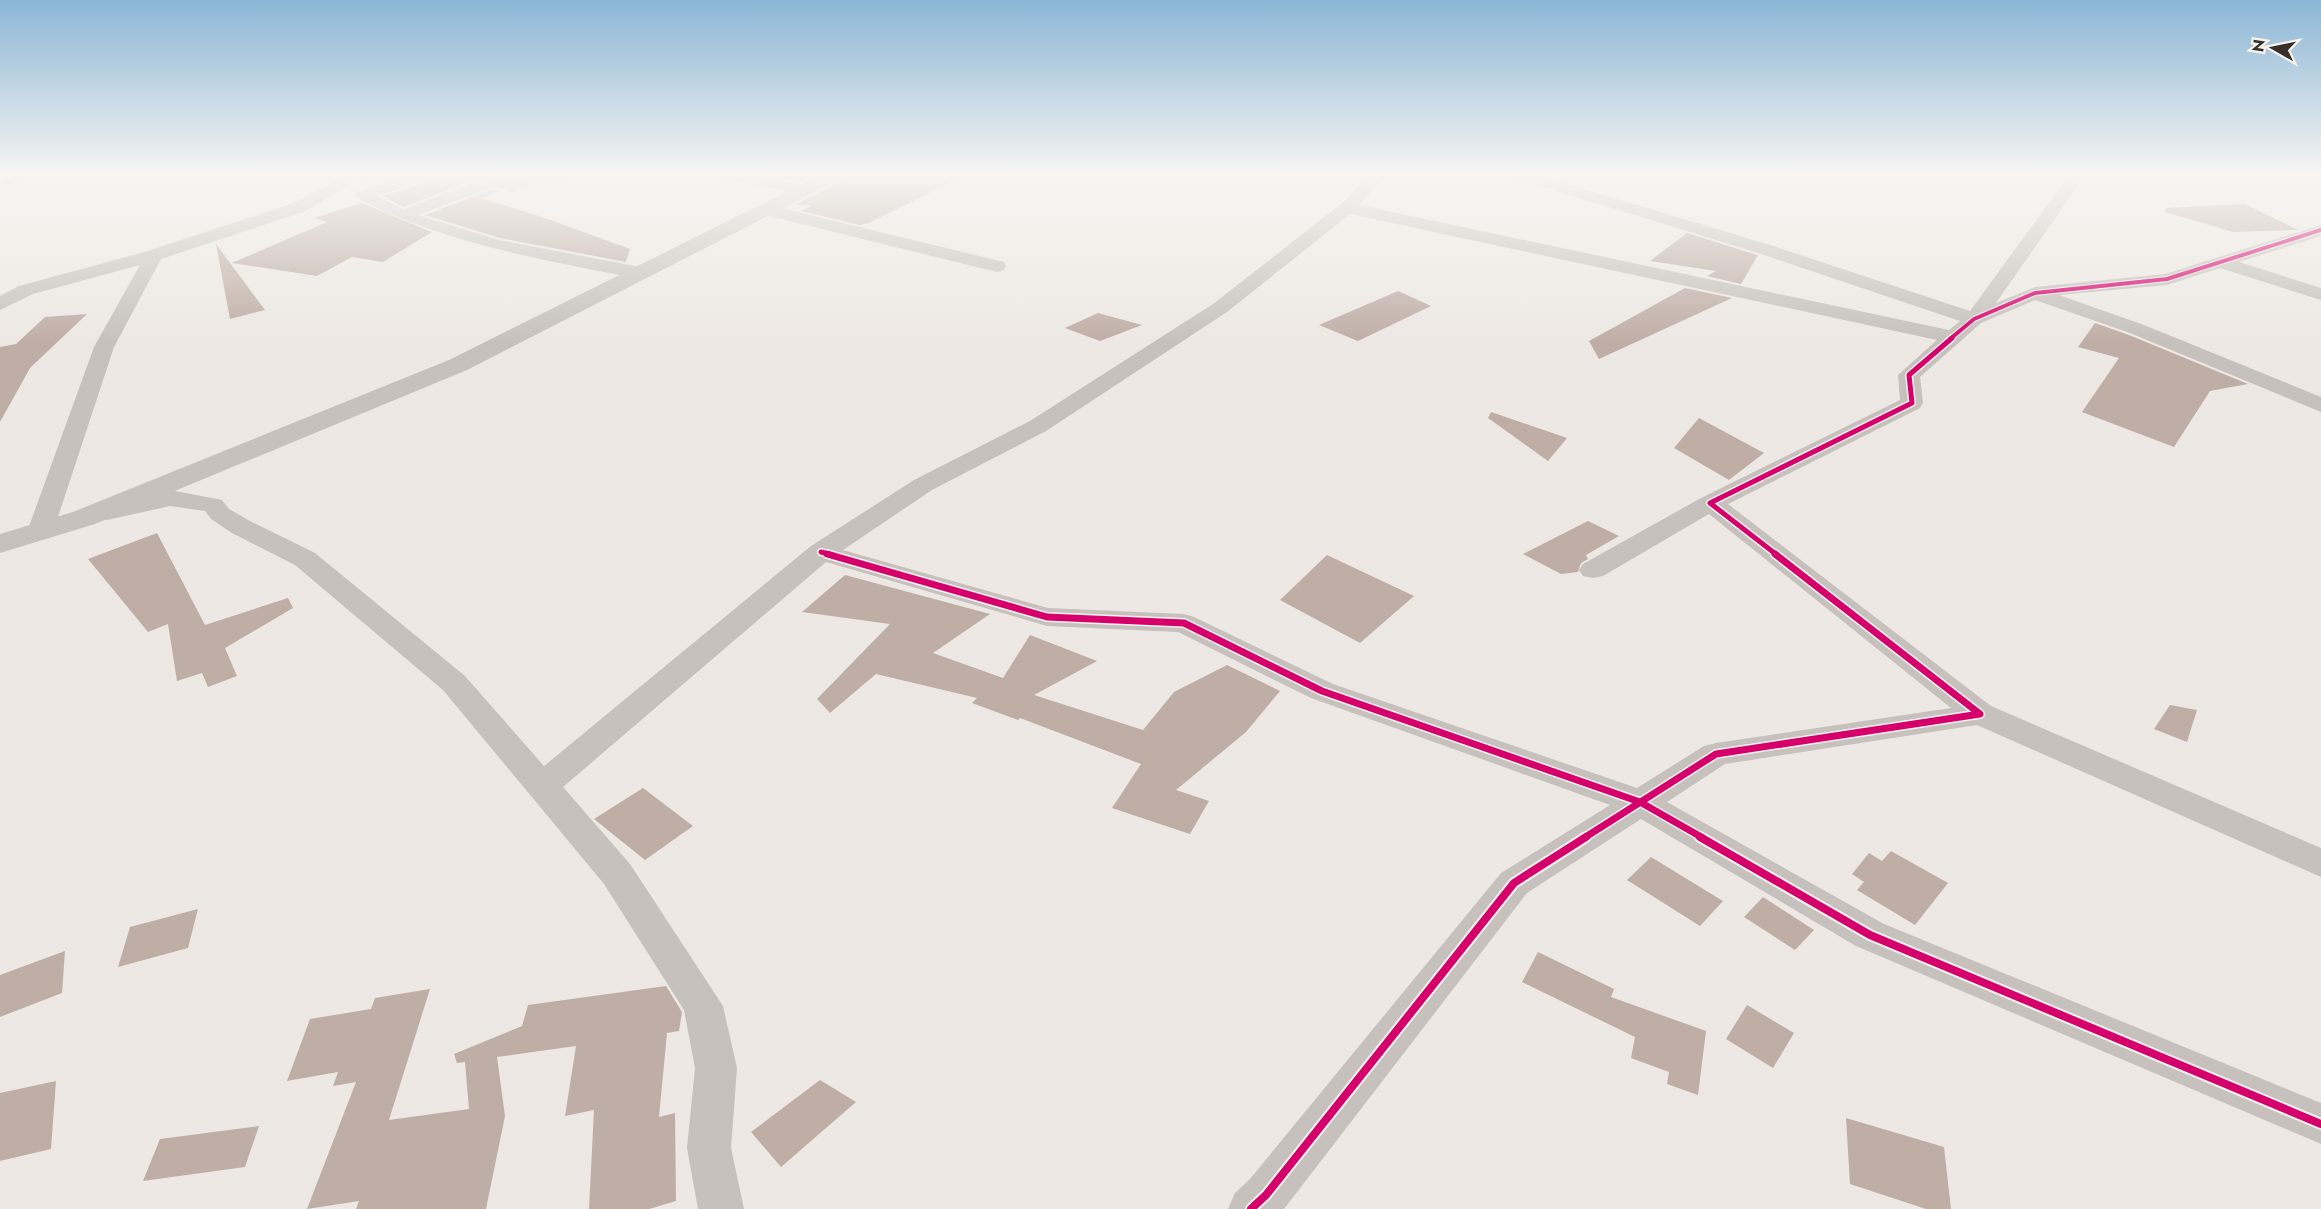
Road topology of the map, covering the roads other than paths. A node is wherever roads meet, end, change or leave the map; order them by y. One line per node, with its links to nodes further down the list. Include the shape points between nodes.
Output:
1 (228, 230): 10 (street)
2 (450, 230): 13 (street, via 496,245)
3 (725, 230): 13 (street)
4 (849, 230): 12 (street)
5 (1319, 230): 23 (street, via 1220,308 1038,426 922,485)
6 (1462, 230): 17 (street)
7 (1703, 230): 17 (street, via 1764,249)
8 (2036, 230): 17 (street)
9 (2320, 230): 11 (street)
10 (153, 255): 16 (street, via 26,290); 21 (street, via 104,347)
11 (2220, 262): 14 (street, via 2167,279); 15 (street)
12 (997, 267)
13 (640, 273): 20 (street, via 458,365)
14 (2035, 293): 17 (street); 18 (street, via 2137,329)
15 (2321, 294)
16 (0, 304)
17 (1964, 328): 19 (street, via 1909,375 1912,403)
18 (2321, 405)
19 (1710, 503): 24 (street); 25 (street)
20 (84, 518): 21 (street); 26 (street, via 170,498 213,505 241,527 305,559 454,683)
21 (40, 532): 22 (street)
22 (0, 544)
23 (821, 552): 26 (street); 27 (street, via 1047,617 1184,623 1322,691)
24 (1593, 570)
25 (1980, 714): 27 (street, via 1716,754); 28 (street)
26 (542, 786): 30 (street, via 617,874 703,1006 716,1068 709,1148)
27 (1640, 802): 29 (street, via 1870,935); 31 (street, via 1514,883)
28 (2321, 863)
29 (2321, 1124)
30 (721, 1209)
31 (1251, 1209)

